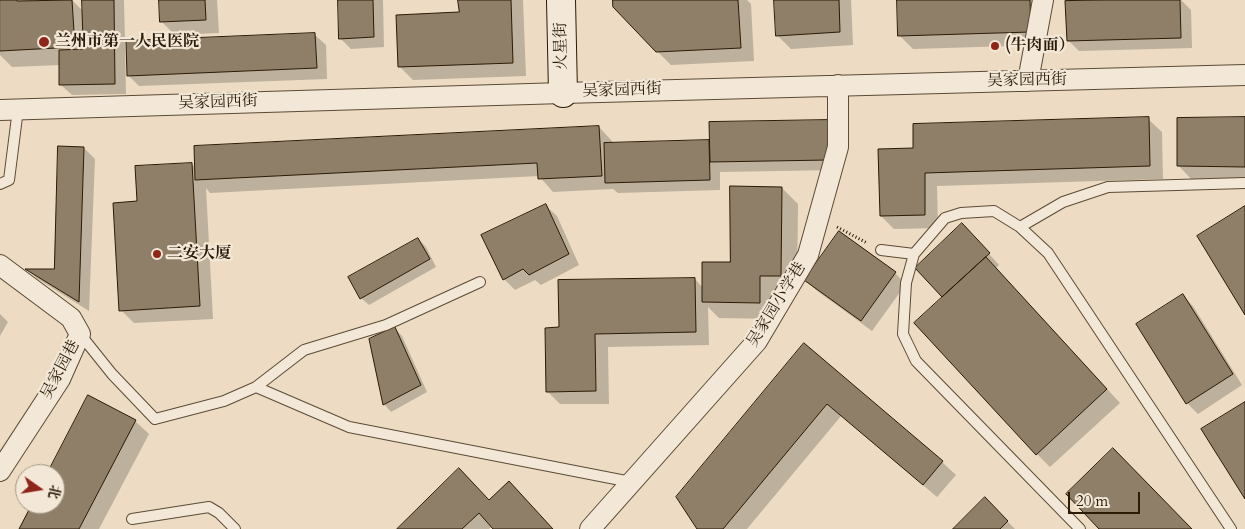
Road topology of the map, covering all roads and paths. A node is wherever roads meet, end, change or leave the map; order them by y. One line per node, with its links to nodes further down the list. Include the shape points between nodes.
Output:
1 (561, 0): 6 (street, 火星街)
2 (1043, 0): 4 (street)
3 (1245, 75): 4 (street, 吴家园西街)
4 (1028, 81): 5 (street, 吴家园西街)
5 (838, 85): 6 (street, 吴家园西街); 10 (street, 吴家园小学巷, via 838,147)
6 (563, 93): 7 (street, 吴家园西街)
7 (9, 110): 9 (lane, via 9,180)
8 (1245, 183): 11 (lane, via 1108,187 1063,202)
9 (0, 184)
10 (819, 218): 12 (path); 19 (street, 吴家园小学巷, via 808,255 757,340)
11 (1020, 227): 13 (lane, via 994,211 961,213 946,218); 24 (lane, via 1048,253)
12 (881, 250): 13 (lane)
13 (914, 254): 23 (lane, via 906,283 902,334 916,361)
14 (0, 265): 16 (street, 吴家园巷, via 71,318)
15 (480, 282): 17 (lane, via 386,325 304,350)
16 (80, 334): 17 (lane, via 155,419 224,401); 18 (street, 吴家园巷, via 60,379)
17 (256, 387): 19 (lane, via 349,427)
18 (0, 471)
19 (631, 482): 22 (street, 吴家园小学巷)
20 (132, 519): 21 (lane, via 209,507)
21 (235, 529)
22 (590, 529)
23 (1080, 529)
24 (1231, 529)

